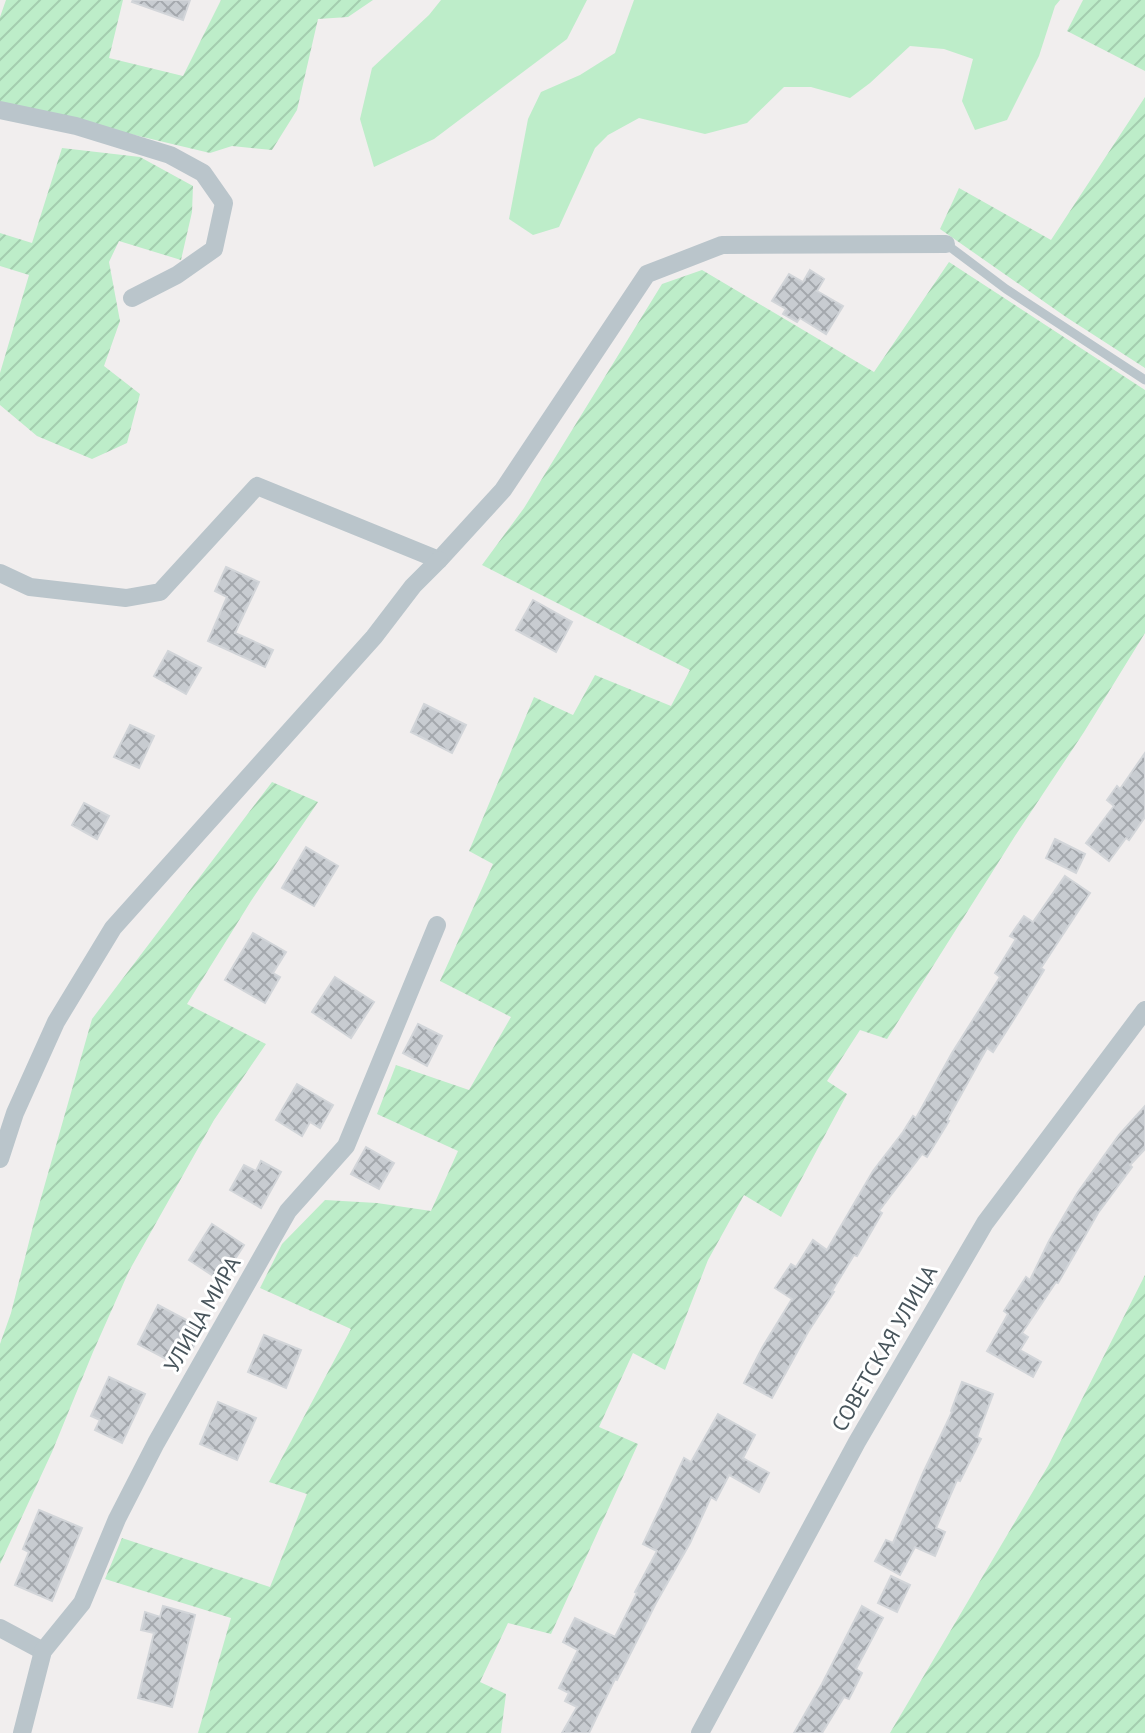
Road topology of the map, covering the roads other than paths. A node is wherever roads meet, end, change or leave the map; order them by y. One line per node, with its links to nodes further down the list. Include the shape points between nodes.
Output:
1 (0, 110): 3 (street, via 170,155 203,173 224,203 214,249)
2 (946, 244): 4 (lane); 5 (street, via 722,245 647,274 503,490)
3 (132, 298)
4 (1145, 380)
5 (439, 560): 6 (street, via 257,486 160,592 126,598 30,587); 9 (street, via 113,928 56,1022)
6 (0, 573)
7 (437, 925): 11 (street, УЛИЦА МИРА, via 346,1146 288,1211 156,1443 82,1603)
8 (1145, 1010): 13 (street, СОВЕТСКАЯ УЛИЦА, via 985,1223 857,1442)
9 (0, 1159)
10 (0, 1628): 11 (street)
11 (43, 1651): 12 (street, УЛИЦА МИРА)
12 (22, 1733)
13 (700, 1733)

